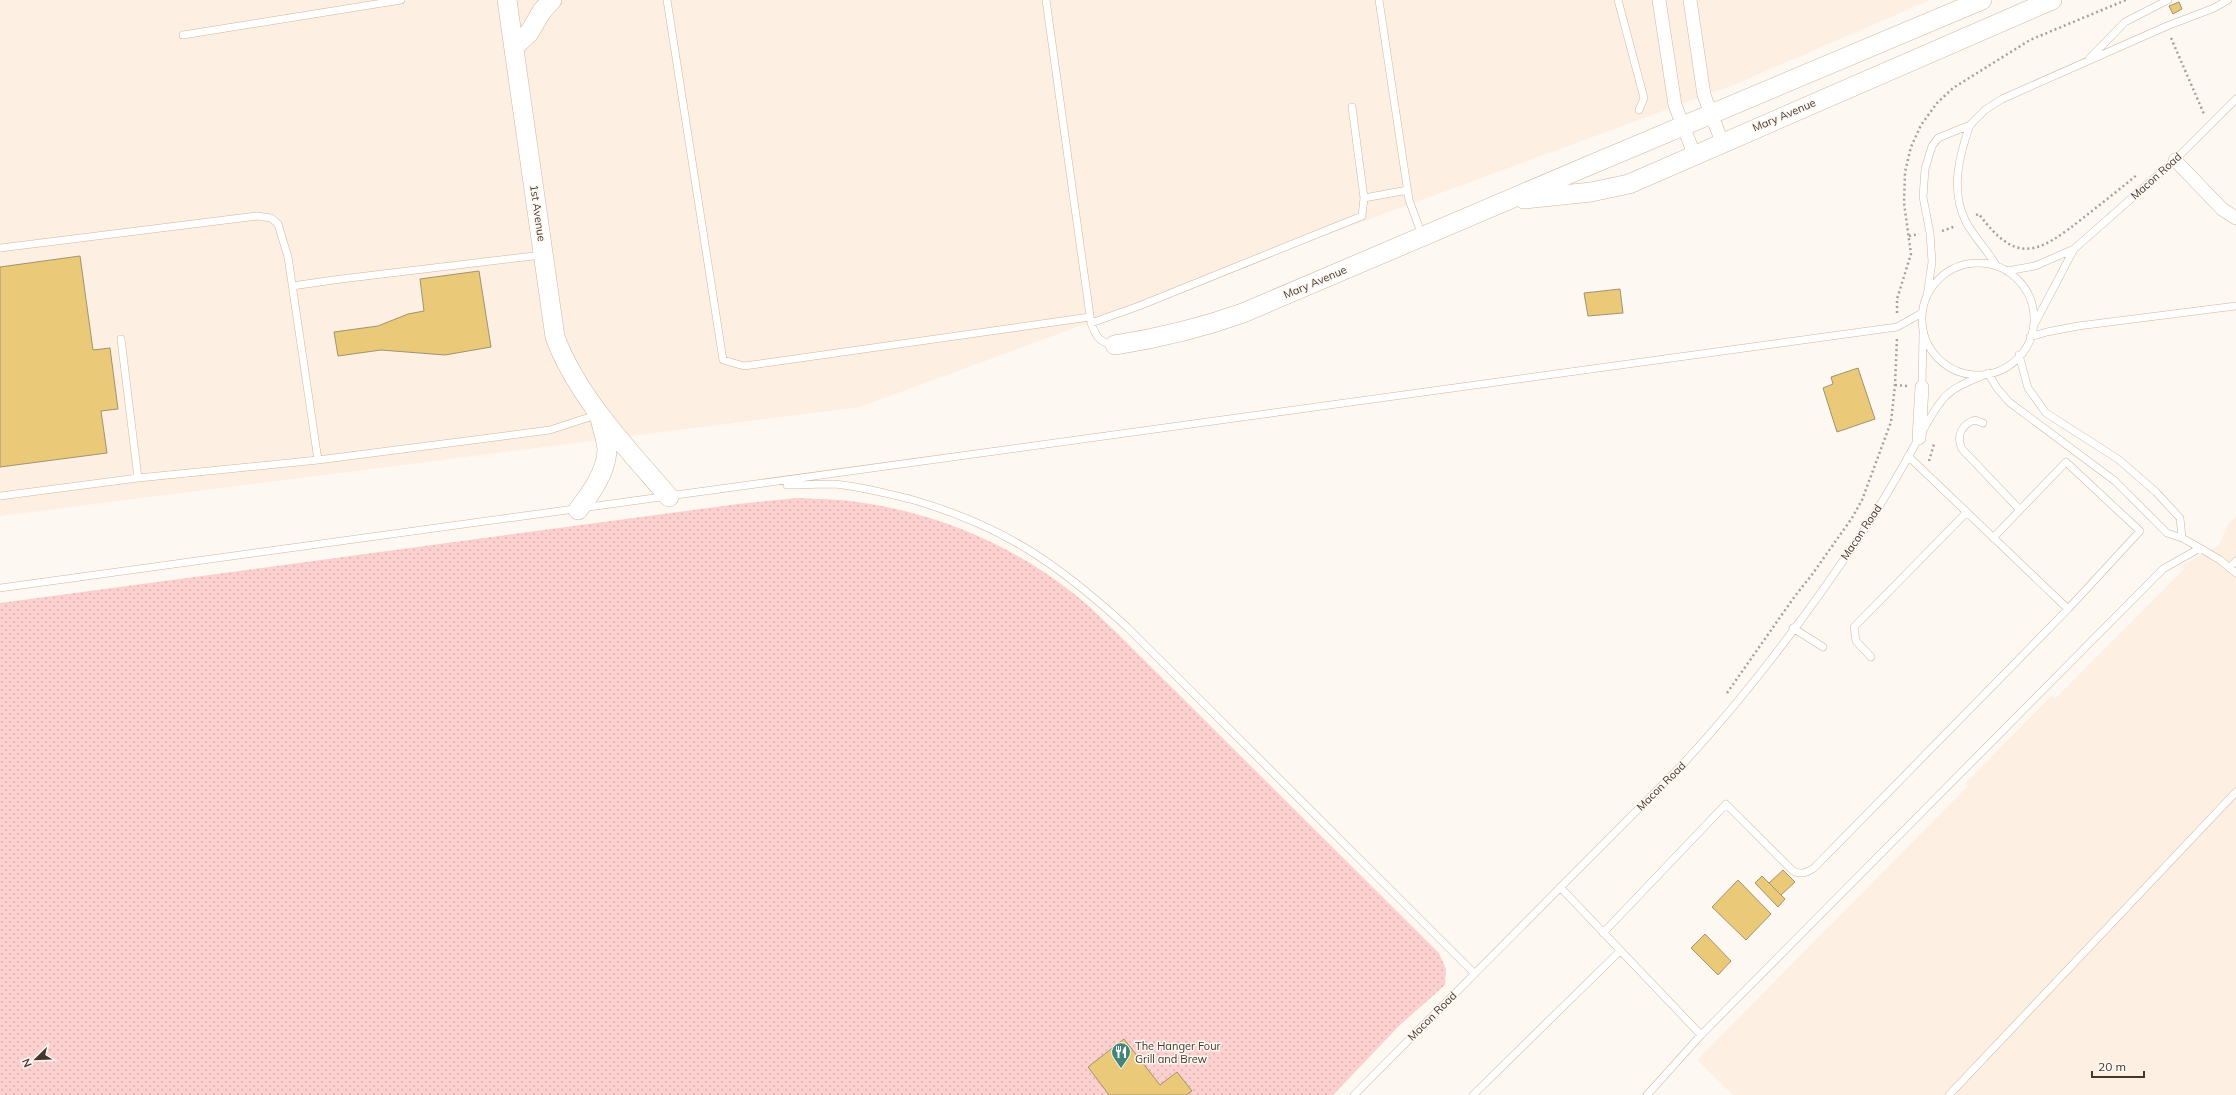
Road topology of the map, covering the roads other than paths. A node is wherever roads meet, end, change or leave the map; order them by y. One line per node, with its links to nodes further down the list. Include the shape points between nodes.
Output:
1 (401, 0): 14 (lane)
2 (507, 0): 15 (street, 1st Avenue)
3 (552, 0): 15 (street, via 542,11 530,33)
4 (667, 0): 40 (lane, via 723,360 744,366)
5 (1046, 0): 40 (lane)
6 (1379, 0): 26 (lane)
7 (1618, 0): 19 (lane, via 1644,98)
8 (1659, 0): 21 (street, via 1675,105)
9 (1690, 0): 20 (street, via 1704,95)
10 (1982, 0): 20 (street, Mary Avenue)
11 (2052, 0): 23 (street, Mary Avenue)
12 (2168, 0): 16 (lane, via 2125,22)
13 (2228, 0): 16 (lane)
14 (183, 35)
15 (515, 46): 33 (street, 1st Avenue)
16 (2087, 62): 22 (lane, via 2002,99 1985,110)
17 (2236, 100): 25 (lane, Macon Road)
18 (1352, 107): 27 (lane)
19 (1640, 110)
20 (1710, 114): 21 (street, Mary Avenue); 23 (street)
21 (1681, 125): 24 (street); 28 (street, Mary Avenue)
22 (1970, 125): 34 (lane, via 1959,160 1957,188 1966,221); 37 (lane, via 1938,138 1932,146 1925,169 1923,196 1930,232 1932,262)
23 (1722, 142): 24 (street, Mary Avenue)
24 (1694, 154): 28 (street, Mary Avenue, via 1629,184 1591,192)
25 (2175, 160): 29 (street, via 2222,209); 32 (lane, Macon Road)
26 (1408, 190): 27 (lane); 30 (lane)
27 (1364, 198): 40 (lane, via 1362,216 1139,306)
28 (1509, 201): 30 (street, Mary Avenue)
29 (2236, 218)
30 (1422, 236): 45 (street, Mary Avenue, via 1244,313 1154,339)
31 (0, 248): 36 (lane, via 257,216 271,218 278,224 288,257)
32 (2074, 249): 35 (lane, via 2034,266); 41 (lane)
33 (544, 254): 36 (lane); 49 (street, 1st Avenue, via 555,337 564,360)
34 (1996, 265): 35 (lane); 37 (lane, via 1963,264 1948,271 1935,282)
35 (2007, 271): 41 (lane, via 2020,281 2029,295 2033,311)
36 (292, 286): 53 (lane)
37 (1926, 296): 39 (lane)
38 (2236, 306): 43 (lane, via 2078,326)
39 (1922, 313): 42 (lane); 55 (lane, via 1897,327)
40 (1091, 320): 45 (lane, via 1095,335 1104,343)
41 (2033, 328): 43 (lane)
42 (1923, 330): 47 (lane, via 1928,345 1938,359 1968,374); 48 (lane, Macon Road)
43 (2030, 337): 46 (lane)
44 (121, 339): 54 (lane)
45 (1115, 345)
46 (2019, 355): 47 (lane, via 2002,370); 62 (lane, via 2028,388 2046,412 2118,459 2156,492 2180,518)
47 (1986, 374): 51 (lane, Macon Road, via 1960,385 1944,397); 62 (lane, via 2009,402 2115,481 2167,533)
48 (1922, 387): 51 (street, Macon Road)
49 (599, 414): 53 (lane, via 550,430); 57 (street, 1st Avenue); 58 (street, 1st Avenue, via 607,451 605,461 594,487)
50 (1983, 423): 59 (lane, via 1975,420 1968,422 1959,434 1959,442 1962,449)
51 (1919, 438): 52 (lane, Macon Road)
52 (1908, 456): 60 (lane); 69 (lane, Macon Road, via 1868,524)
53 (318, 460): 54 (lane)
54 (138, 478): 56 (lane)
55 (758, 485): 57 (lane); 76 (lane, via 834,484 880,491 968,517 1009,537 1046,560 1085,588 1127,627)
56 (0, 496)
57 (669, 497): 58 (lane)
58 (578, 510): 67 (lane)
59 (2020, 510): 61 (lane); 68 (lane, via 2066,462 2140,532)
60 (1966, 512): 61 (lane); 71 (lane, via 1854,627 1856,641)
61 (1993, 538): 68 (lane)
62 (2182, 538): 63 (lane)
63 (2200, 548): 65 (lane); 77 (lane, via 2163,569)
64 (2236, 561): 65 (lane)
65 (2229, 568): 66 (lane)
66 (2236, 573)
67 (0, 588)
68 (2068, 609): 74 (lane, via 1814,868 1806,873 1799,874 1793,871 1726,804)
69 (1793, 628): 70 (lane); 73 (lane, Macon Road, via 1720,724)
70 (1823, 647)
71 (1871, 656)
72 (2236, 792): 81 (lane)
73 (1560, 887): 74 (lane); 76 (lane, Macon Road)
74 (1603, 933): 75 (lane)
75 (1620, 951): 77 (lane); 79 (lane)
76 (1474, 973): 78 (lane, Macon Road)
77 (1701, 1035): 80 (lane)
78 (1354, 1095)
79 (1473, 1095)
80 (1647, 1095)
81 (1949, 1095)

